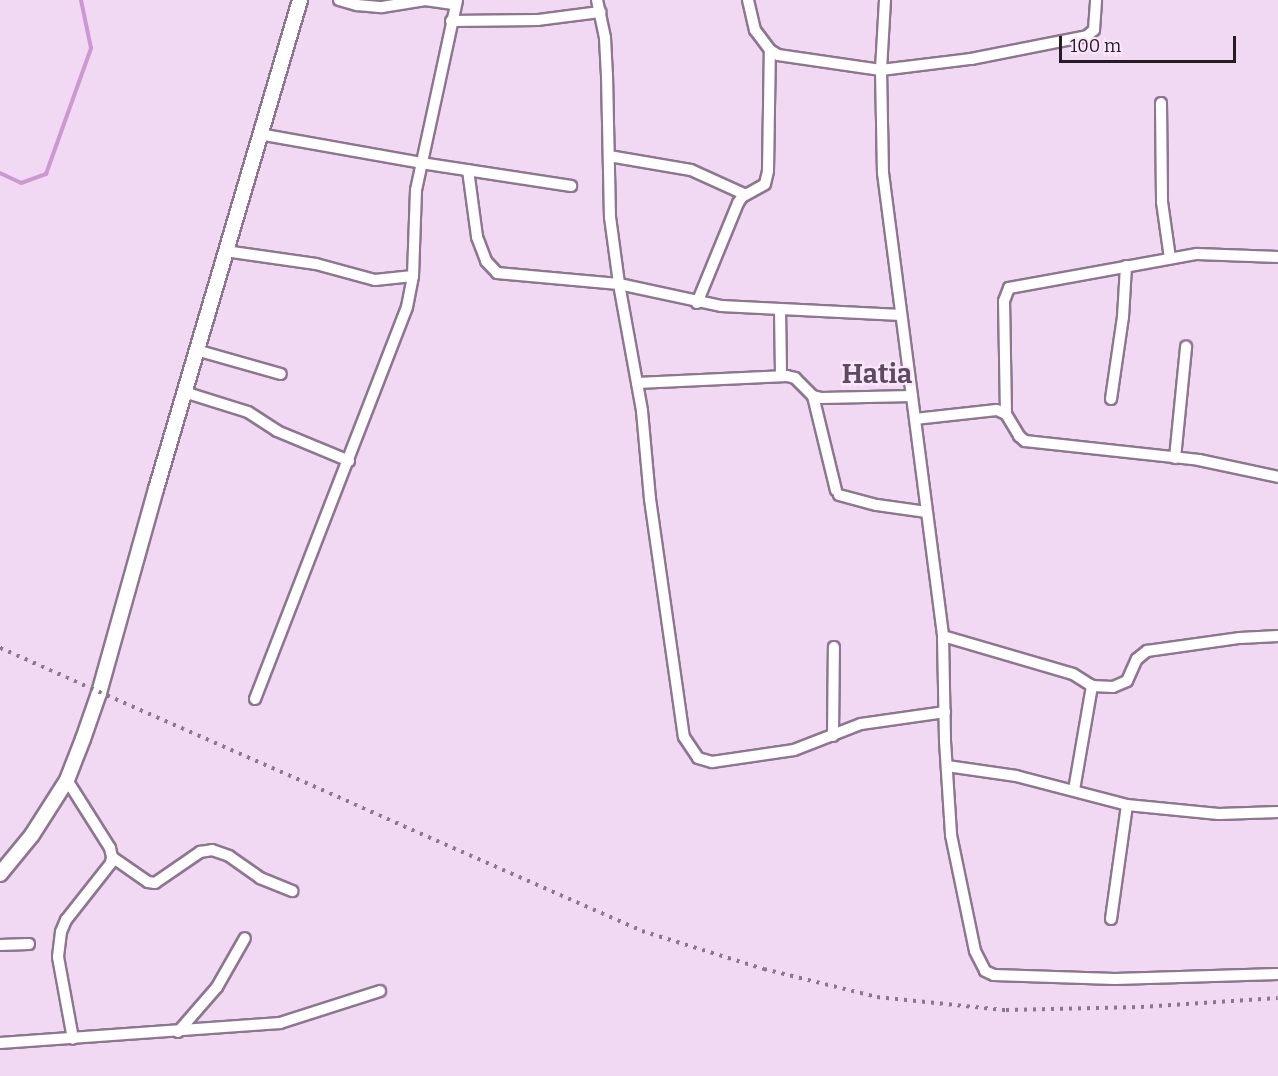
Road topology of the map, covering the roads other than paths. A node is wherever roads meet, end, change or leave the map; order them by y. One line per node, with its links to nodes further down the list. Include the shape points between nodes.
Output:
1 (300, 0): 13 (street)
2 (339, 0): 7 (street, via 382,7 425,0)
3 (597, 0): 8 (street)
4 (747, 0): 10 (street, via 755,30)
5 (885, 0): 11 (street)
6 (1096, 0): 11 (street, via 1094,30 1087,36 971,59)
7 (456, 2): 9 (street)
8 (600, 12): 9 (street, via 538,20); 14 (street, via 606,48)
9 (451, 21): 15 (street)
10 (770, 50): 11 (street, via 778,55); 18 (street, via 768,171 761,188)
11 (881, 70): 27 (street, via 883,173)
12 (1161, 103): 21 (street, via 1162,202)
13 (259, 134): 15 (street); 19 (street)
14 (609, 156): 18 (street, via 691,170); 24 (street, via 610,217)
15 (421, 163): 16 (street); 23 (street)
16 (468, 170): 17 (street); 24 (street, via 477,237 491,270)
17 (571, 186)
18 (746, 195): 25 (street, via 734,210)
19 (225, 251): 23 (street, via 316,264 375,280); 29 (street)
20 (1278, 257): 21 (street, via 1197,254)
21 (1170, 258): 22 (street)
22 (1126, 266): 36 (street); 37 (street, via 1014,286 1005,292)
23 (413, 276): 40 (street, via 407,306)
24 (619, 284): 25 (street); 32 (street)
25 (697, 303): 26 (street)
26 (780, 309): 27 (street); 31 (street)
27 (901, 315): 35 (street)
28 (1186, 347): 39 (street)
29 (196, 350): 30 (street); 33 (street)
30 (281, 374)
31 (781, 376): 32 (street); 34 (street, via 795,378)
32 (637, 383): 49 (street, via 650,499 687,743 698,758 712,762 794,750)
33 (184, 392): 40 (street, via 248,412 277,431); 51 (street, via 99,693)
34 (813, 396): 35 (street); 42 (street, via 837,493 877,505)
35 (912, 396): 38 (street)
36 (1111, 399)
37 (1006, 414): 38 (street, via 989,409); 39 (street, via 1025,441)
38 (915, 419): 42 (street)
39 (1175, 459): 41 (street, via 1199,460)
40 (349, 461): 47 (street)
41 (1278, 477)
42 (927, 512): 43 (street)
43 (943, 636): 46 (street, via 1073,674); 48 (street)
44 (1278, 636): 46 (street, via 1147,651 1137,659 1122,685)
45 (834, 647): 49 (street)
46 (1092, 686): 52 (street)
47 (255, 699)
48 (945, 712): 49 (street, via 850,726); 50 (street)
49 (833, 736)
50 (946, 766): 52 (street, via 1016,776); 62 (street, via 951,835 975,951 985,971 994,975 1115,979)
51 (67, 780): 55 (street); 56 (street, via 32,835)
52 (1074, 790): 53 (street)
53 (1127, 805): 54 (street, via 1219,814); 58 (street)
54 (1278, 812)
55 (112, 857): 57 (street, via 155,883 200,852 212,850 229,856 260,878); 65 (street, via 61,932 58,957)
56 (0, 874)
57 (293, 891)
58 (1111, 919)
59 (244, 938): 64 (street, via 221,981)
60 (29, 944): 61 (street)
61 (0, 945)
62 (1278, 974)
63 (380, 991): 64 (street, via 280,1023)
64 (178, 1032): 65 (street)
65 (73, 1038): 66 (street)
66 (0, 1043)

